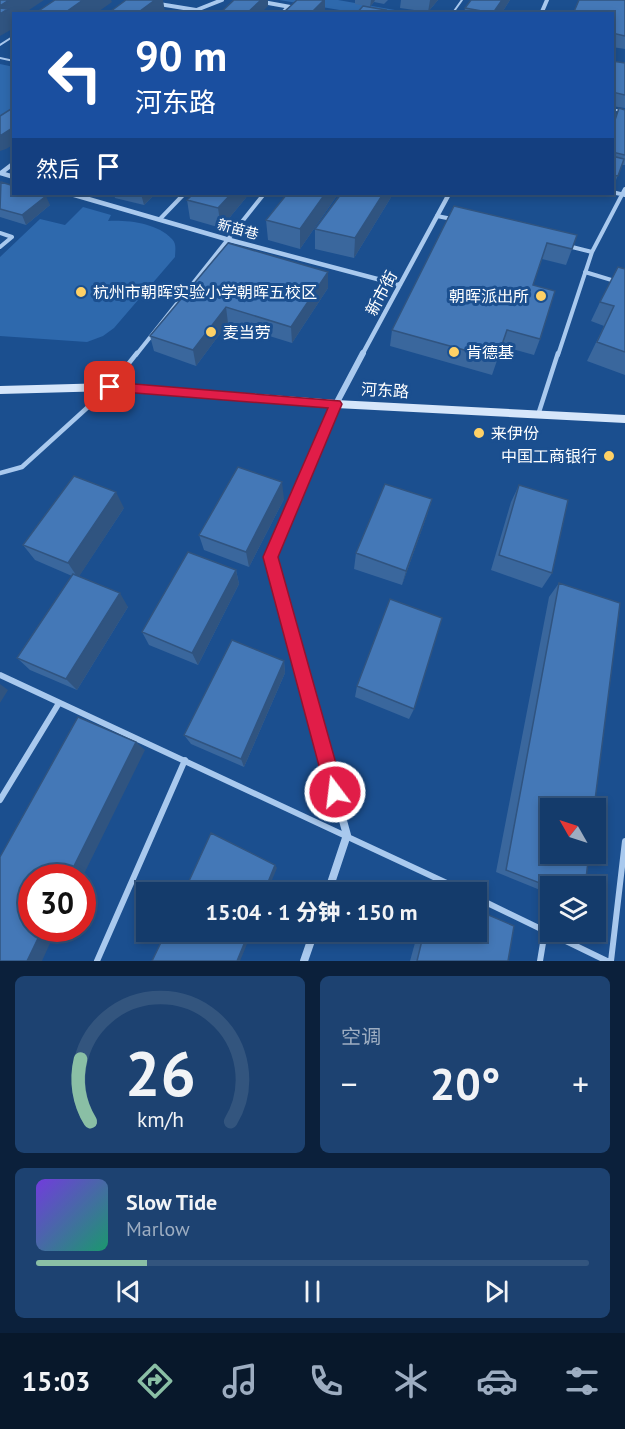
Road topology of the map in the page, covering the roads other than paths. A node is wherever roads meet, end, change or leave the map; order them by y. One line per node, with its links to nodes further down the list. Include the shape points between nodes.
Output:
1 (222, 0): 6 (street)
2 (252, 0): 4 (street)
3 (149, 2): 6 (street)
4 (288, 6): 5 (street); 8 (lane)
5 (298, 8)
6 (196, 10)
7 (309, 10): 9 (street)
8 (282, 12)
9 (320, 12)
10 (624, 193): 22 (lane)
11 (84, 195): 16 (street, 新苗巷)
12 (183, 195): 16 (lane)
13 (263, 195): 19 (lane)
14 (448, 195): 15 (street, 新市街)
15 (437, 216): 17 (lane); 25 (street, 新市街)
16 (160, 219): 19 (street, 新苗巷)
17 (459, 221)
18 (0, 233): 21 (lane, via 12,237)
19 (226, 239): 25 (street, 新苗巷); 26 (lane)
20 (559, 244): 22 (lane)
21 (0, 247)
22 (592, 252): 23 (lane)
23 (585, 272): 24 (lane); 29 (lane)
24 (625, 284)
25 (400, 285): 28 (street, 新市街)
26 (110, 387): 27 (main road, 河东路); 28 (main road, 河东路); 31 (lane, via 22,467)
27 (0, 390)
28 (336, 404): 29 (main road, 河东路); 36 (street, 新市街, via 270,557)
29 (538, 415): 30 (main road, 河东路)
30 (625, 419)
31 (0, 472)
32 (0, 675): 33 (lane)
33 (59, 703): 34 (lane); 35 (lane)
34 (185, 760): 36 (lane); 45 (lane)
35 (0, 800)
36 (347, 835): 38 (street); 39 (lane)
37 (625, 841): 48 (lane)
38 (331, 882)
39 (445, 882)
40 (487, 903): 41 (lane)
41 (540, 929)
42 (311, 942): 46 (street)
43 (543, 942): 47 (lane)
44 (568, 942): 48 (lane)
45 (97, 961)
46 (304, 961)
47 (540, 961)
48 (609, 961)

